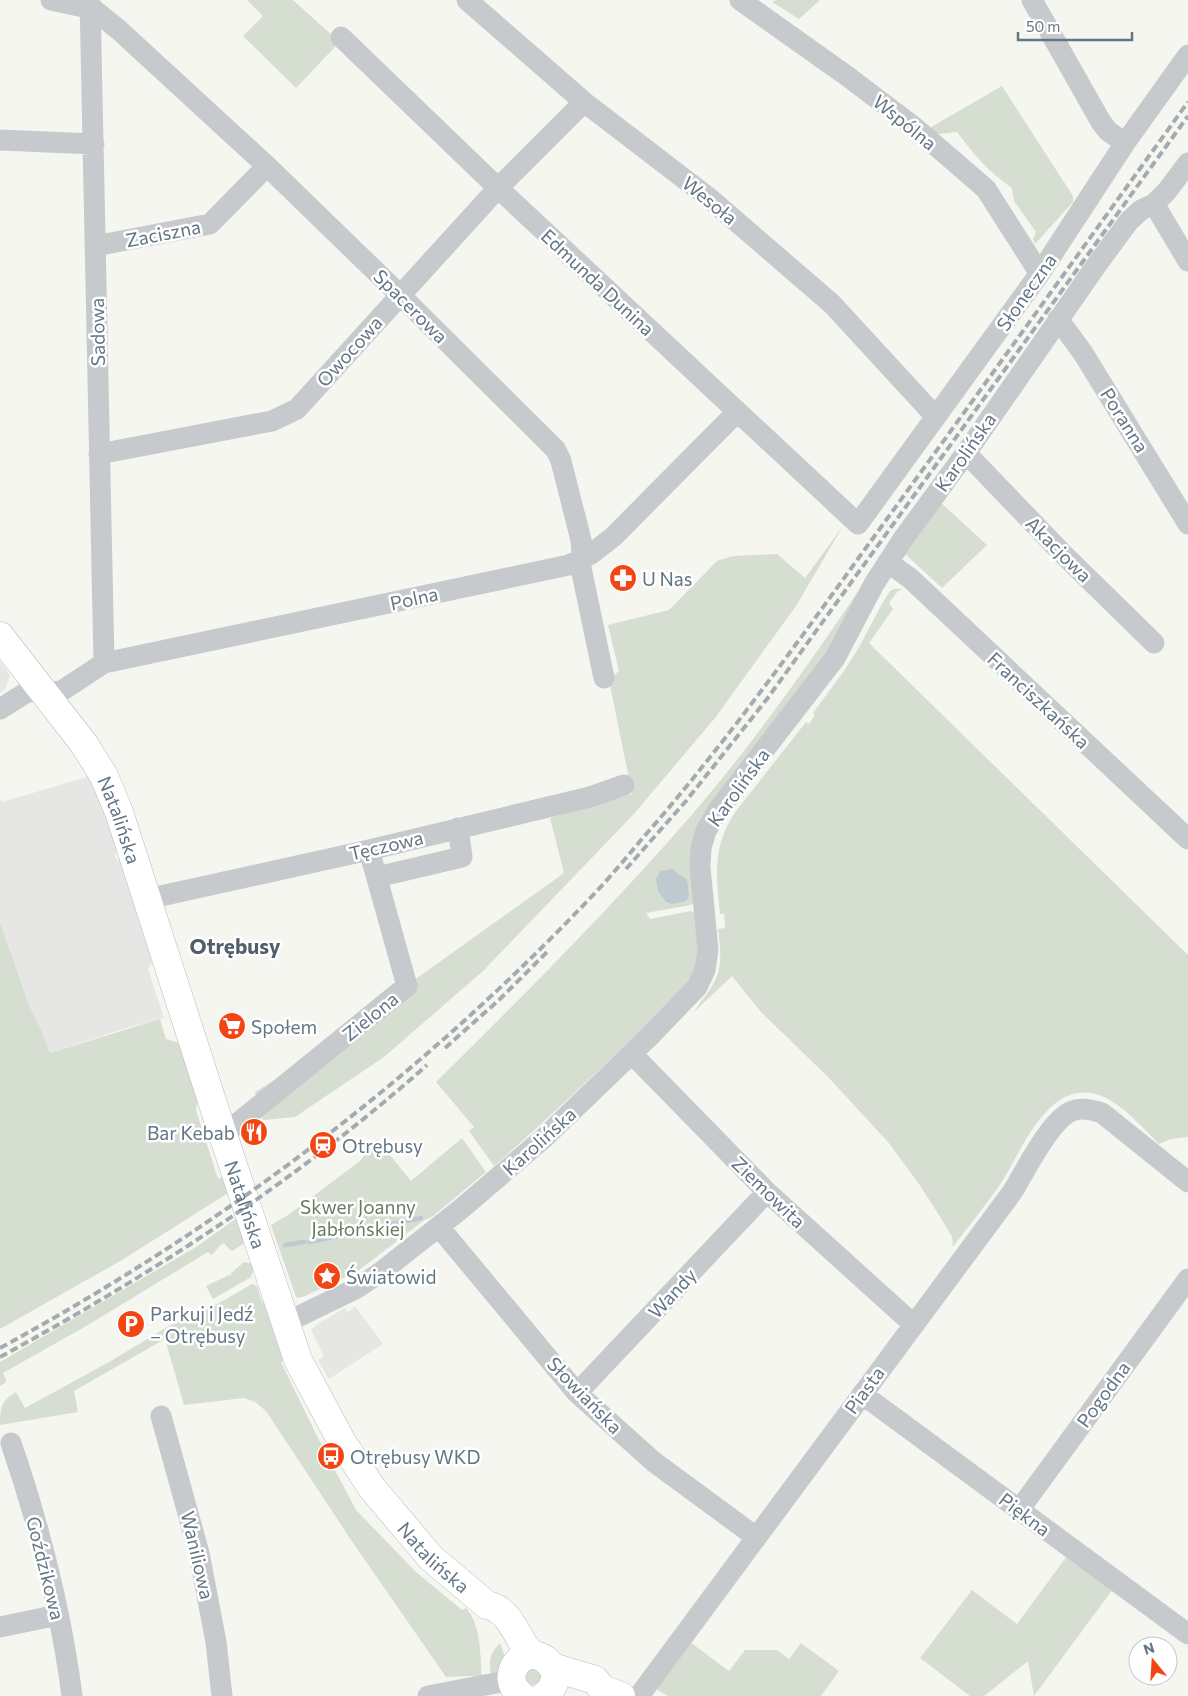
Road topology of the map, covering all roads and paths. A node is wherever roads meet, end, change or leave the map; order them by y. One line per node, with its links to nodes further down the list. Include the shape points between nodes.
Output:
1 (51, 0): 5 (street)
2 (467, 0): 8 (street, Wesoła)
3 (740, 0): 18 (street, Wspólna, via 906,121 986,189)
4 (1032, 0): 10 (street, via 1101,122)
5 (90, 4): 11 (street, Sadowa); 13 (street, Spacerowa)
6 (341, 37): 14 (street, Edmunda Dunina)
7 (1188, 54): 10 (street, Słoneczna)
8 (584, 102): 14 (street, Owocowa); 22 (street, Wesoła, via 708,197 832,304)
9 (0, 140): 11 (street)
10 (1125, 143): 18 (street, Słoneczna)
11 (94, 144): 16 (street, Sadowa)
12 (1188, 164): 15 (street, Karolińska)
13 (266, 166): 16 (street, Zaciszna, via 210,224); 19 (street, Spacerowa)
14 (498, 188): 19 (street, Owocowa); 21 (street, Edmunda Dunina)
15 (1154, 204): 17 (street); 20 (street, Karolińska, via 1129,221)
16 (96, 246): 24 (street, Sadowa)
17 (1188, 261)
18 (1040, 273): 22 (street, Słoneczna)
19 (399, 294): 24 (street, Owocowa, via 297,409 272,421); 27 (street, Spacerowa, via 556,450 561,460)
20 (1058, 319): 23 (street, Karolińska); 26 (street, Poranna, via 1083,353)
21 (737, 412): 25 (street, Edmunda Dunina); 27 (street, Polna, via 613,538)
22 (936, 417): 25 (street, Słoneczna)
23 (966, 453): 28 (street, Karolińska); 30 (street, Akacjowa)
24 (99, 454): 31 (street, Sadowa)
25 (858, 524)
26 (1188, 524)
27 (582, 559): 31 (street, Polna, via 560,568); 32 (street, Spacerowa, via 581,568)
28 (888, 562): 37 (street, Franciszkańska, via 911,579); 41 (street, Karolińska, via 835,658 709,826 700,862 708,944 704,976 694,991)
29 (0, 636): 33 (main road, Natalińska)
30 (1154, 644)
31 (104, 663): 33 (street, Polna, via 67,688)
32 (604, 678)
33 (43, 692): 34 (street, Polna, via 27,692); 40 (main road, Natalińska, via 84,744 104,776)
34 (0, 709)
35 (624, 785): 36 (street, Tęczowa, via 590,797)
36 (458, 828): 38 (street, Tęczowa); 39 (street, via 462,857)
37 (1188, 839)
38 (369, 850): 39 (street, Zielona); 40 (street, Tęczowa)
39 (377, 877): 42 (street, Zielona, via 407,986)
40 (147, 899): 42 (main road, Natalińska)
41 (632, 1054): 44 (street, Ziemowita); 45 (street, Karolińska, via 544,1138)
42 (223, 1135): 47 (main road, Natalińska)
43 (1188, 1182): 48 (street, Piasta, via 1102,1113 1077,1110 1065,1114 1038,1148 1013,1191)
44 (767, 1192): 48 (street, Ziemowita); 49 (street, Wandy)
45 (439, 1226): 47 (street, Karolińska, via 357,1288); 49 (street, Słowiańska)
46 (1188, 1279): 53 (street, Pogodna)
47 (284, 1323): 58 (main road, Natalińska, via 298,1360 342,1442 372,1488 431,1558 487,1605 504,1614 526,1648)
48 (913, 1324): 50 (street, Piasta)
49 (578, 1393): 54 (street, Słowiańska, via 654,1462)
50 (862, 1394): 53 (street, Piękna); 54 (street, Piasta)
51 (161, 1416): 61 (street, Waniliowa, via 199,1553)
52 (11, 1443): 55 (street, Goździkowa, via 39,1535)
53 (1019, 1510): 57 (street, Piękna)
54 (756, 1537): 63 (street, Piasta)
55 (58, 1615): 56 (street); 60 (street, Goździkowa)
56 (0, 1627)
57 (1188, 1634)
58 (530, 1683): 59 (main road, via 595,1680); 62 (street)
59 (611, 1692)
60 (72, 1696)
61 (222, 1696)
62 (428, 1696)
63 (639, 1696)

